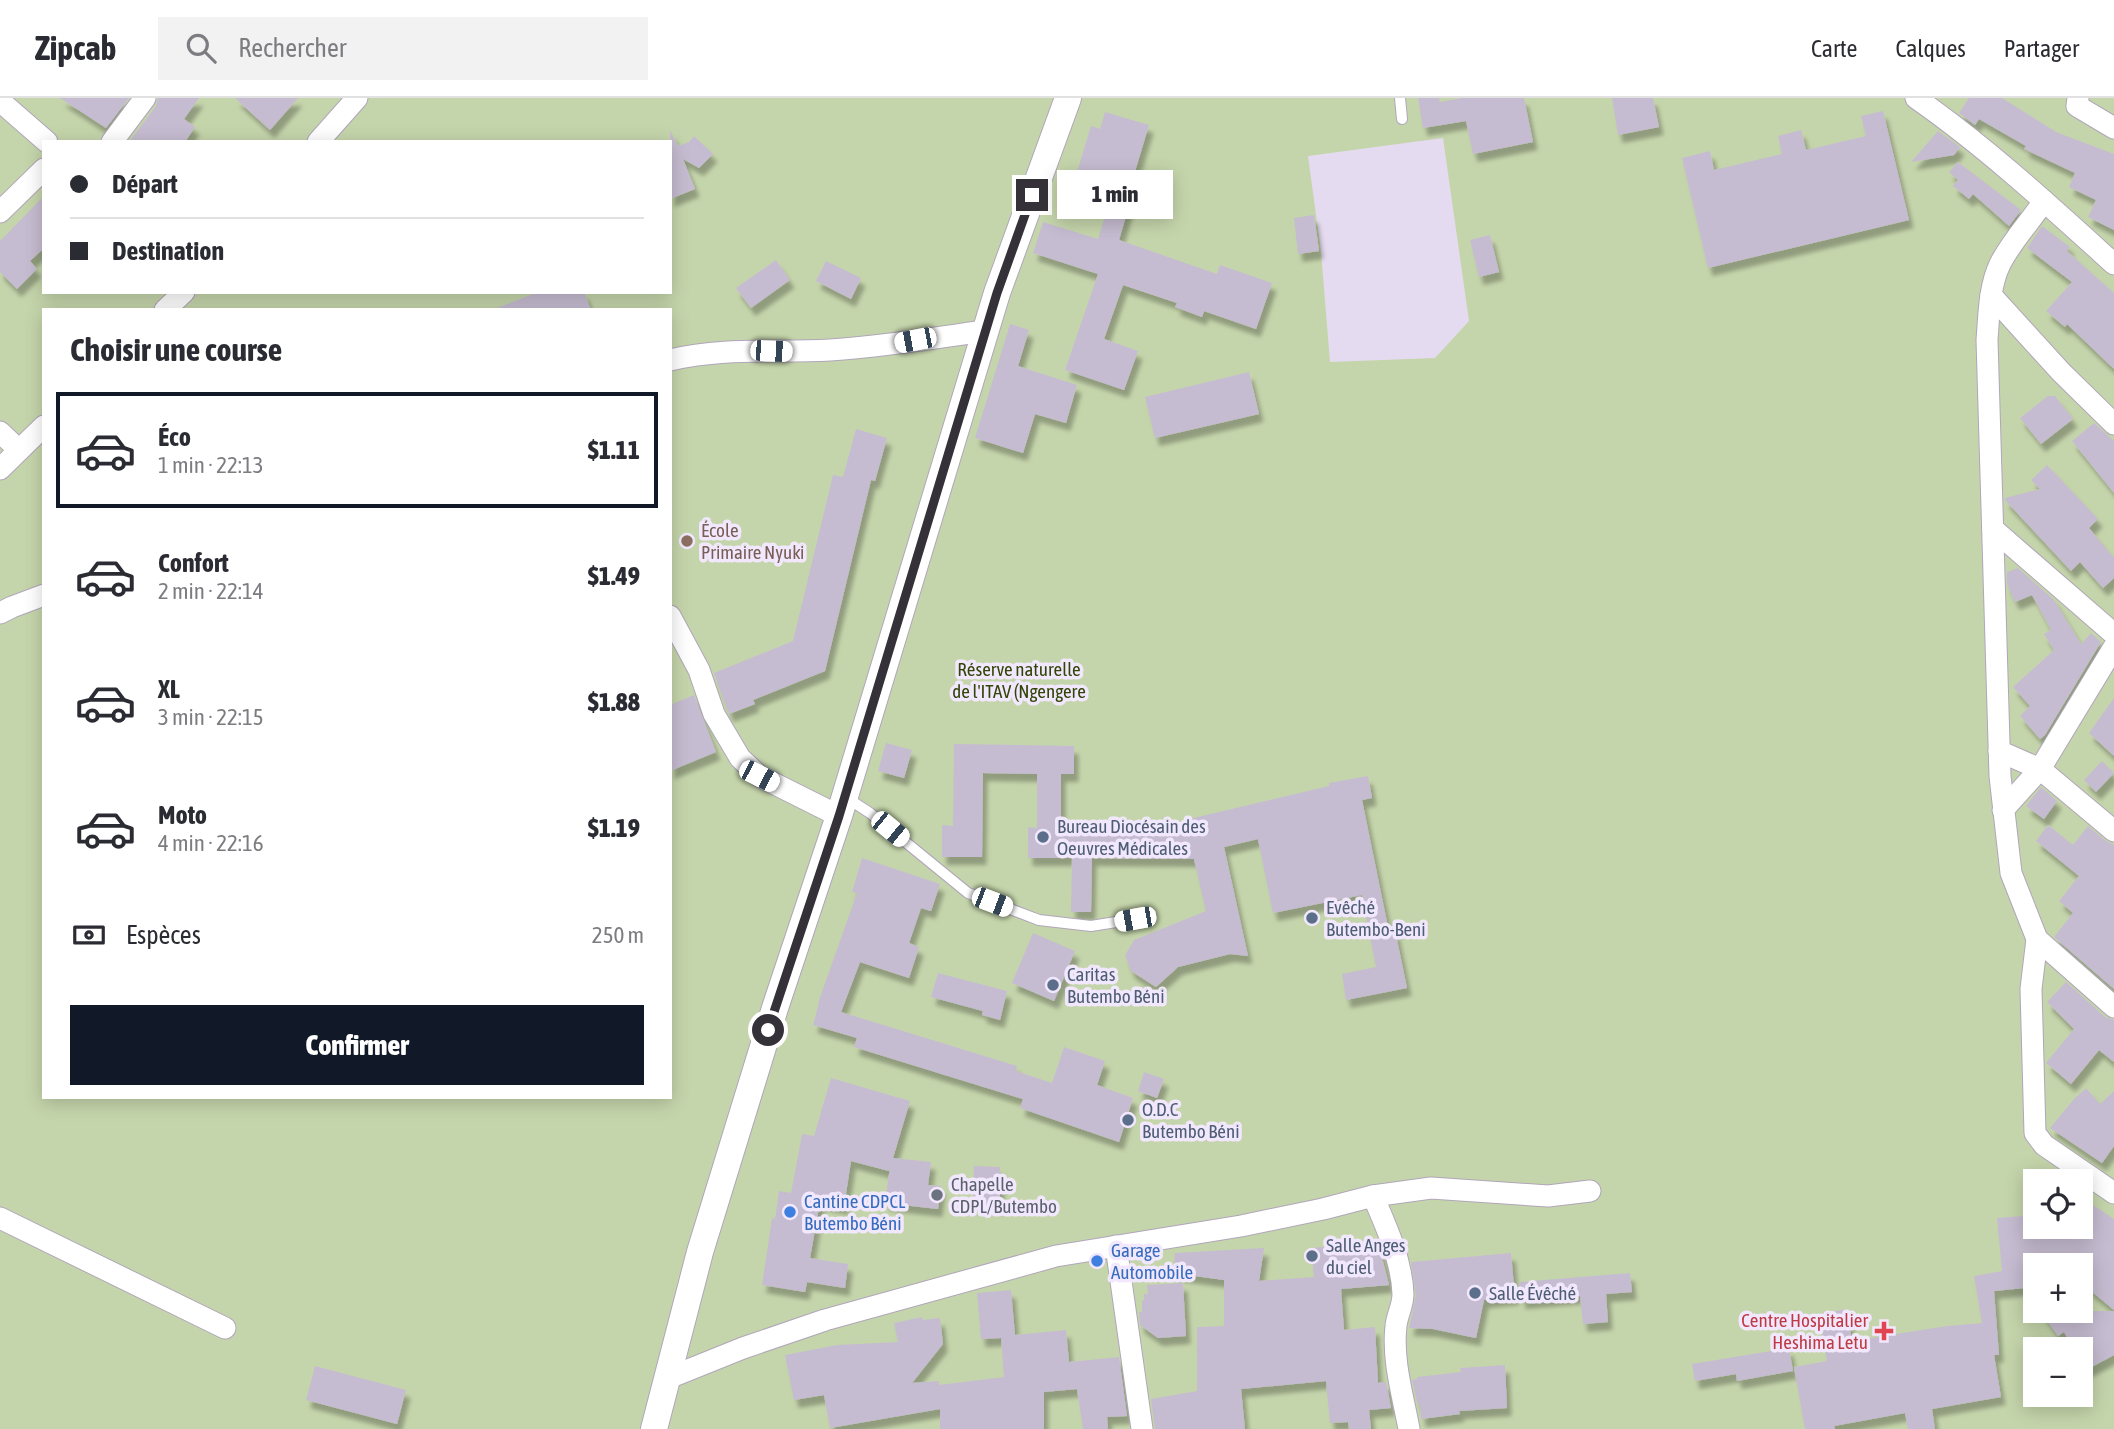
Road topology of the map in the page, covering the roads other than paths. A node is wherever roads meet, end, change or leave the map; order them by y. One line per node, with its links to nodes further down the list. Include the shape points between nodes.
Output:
1 (145, 98): 11 (street)
2 (356, 98): 12 (street)
3 (1068, 98): 20 (street)
4 (1400, 98): 8 (lane)
5 (1916, 98): 14 (street)
6 (2078, 98): 9 (street, via 2077,106)
7 (0, 101): 10 (street)
8 (1402, 120)
9 (2114, 128)
10 (45, 140)
11 (114, 140)
12 (320, 140)
13 (42, 171): 15 (street)
14 (2044, 201): 16 (street); 18 (street, via 2001,264)
15 (0, 212)
16 (2114, 264)
17 (182, 294): 19 (street)
18 (1991, 295): 22 (street); 27 (street, via 1987,340)
19 (167, 308)
20 (985, 331): 21 (street, via 876,347 733,350); 35 (street)
21 (672, 360)
22 (2114, 424)
23 (42, 428): 25 (street)
24 (0, 432): 25 (street)
25 (19, 450): 26 (street)
26 (0, 468)
27 (1993, 529): 31 (street); 33 (street)
28 (42, 596): 29 (street)
29 (0, 613)
30 (672, 620): 35 (street, via 699,670 714,714 740,758 759,776)
31 (2114, 634)
32 (2114, 647): 34 (street)
33 (1999, 751): 34 (street); 36 (street)
34 (2040, 769): 36 (street); 37 (street)
35 (842, 806): 38 (lane, via 870,813 968,893 1039,920 1091,926); 47 (street, via 738,1128)
36 (2003, 810): 39 (street, via 2011,873)
37 (2114, 831)
38 (1135, 919)
39 (2037, 939): 40 (street); 42 (street, via 2031,989 2035,1133 2044,1145)
40 (2114, 1007)
41 (1590, 1191): 43 (street, via 1548,1196 1431,1188)
42 (2114, 1193)
43 (1373, 1196): 45 (street, via 1241,1226); 50 (street, via 1392,1240 1403,1293 1396,1325 1397,1367)
44 (0, 1218): 46 (street)
45 (1116, 1247): 47 (street, via 1056,1256 849,1313); 49 (street)
46 (225, 1328)
47 (666, 1379): 48 (street)
48 (654, 1429)
49 (1142, 1429)
50 (1409, 1429)

